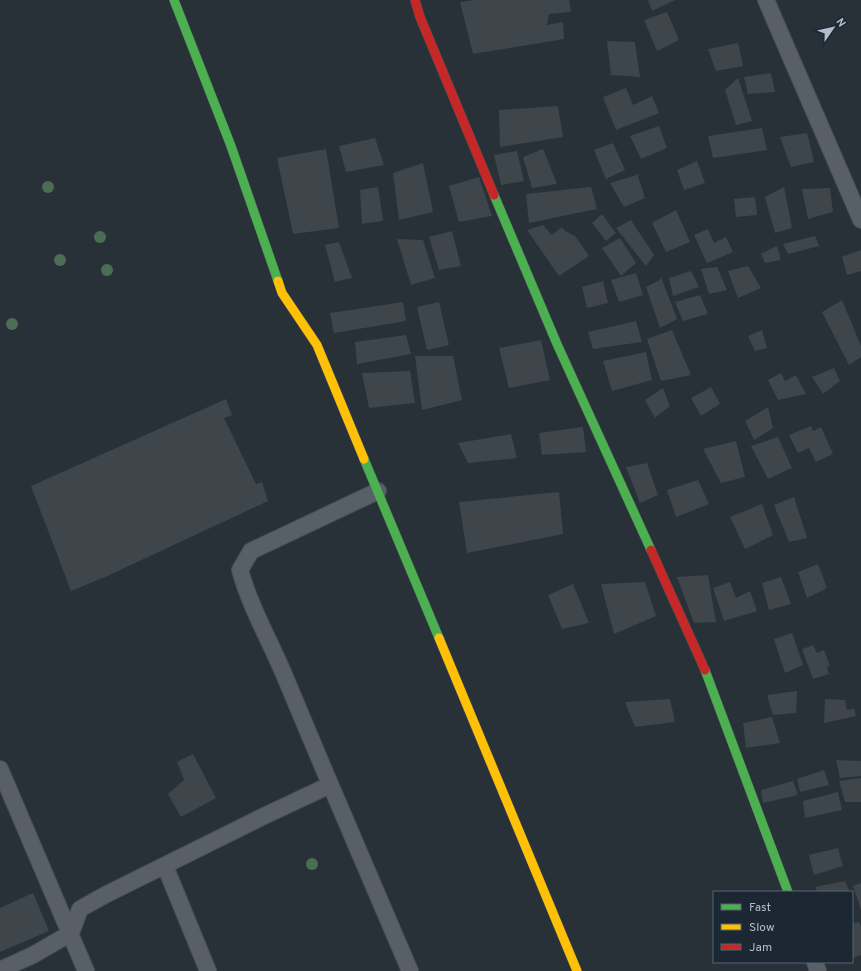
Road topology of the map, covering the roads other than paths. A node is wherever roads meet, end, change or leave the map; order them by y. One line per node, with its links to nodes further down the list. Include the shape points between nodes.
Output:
1 (174, 0): 5 (street, via 231,146 282,293 317,345)
2 (415, 0): 9 (street, via 557,344 704,667)
3 (766, 0): 4 (street)
4 (861, 220)
5 (378, 491): 7 (street, via 251,551 240,570 246,593 284,673); 15 (street)
6 (0, 769): 10 (street)
7 (330, 785): 8 (street); 14 (street)
8 (165, 866): 10 (street, via 80,909); 13 (street)
9 (788, 891)
10 (71, 933): 11 (street); 12 (street)
11 (0, 970)
12 (86, 971)
13 (208, 971)
14 (410, 971)
15 (577, 971)

